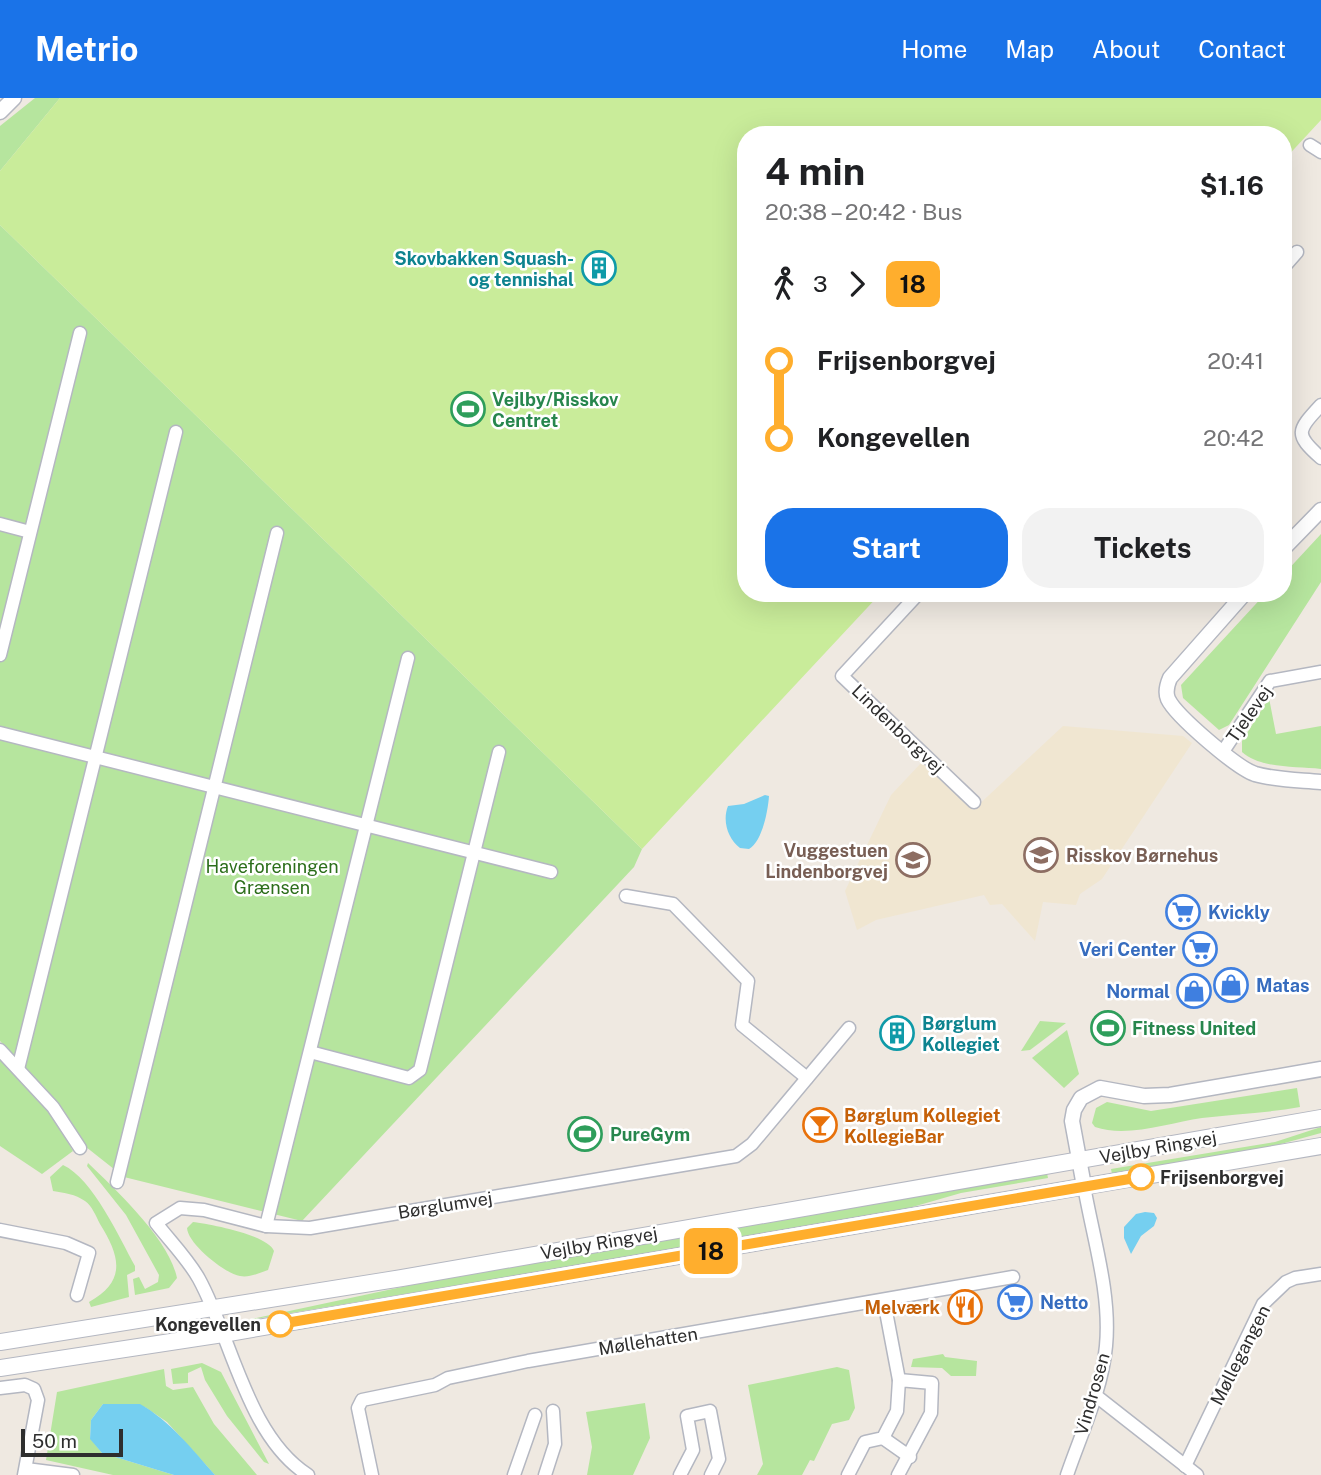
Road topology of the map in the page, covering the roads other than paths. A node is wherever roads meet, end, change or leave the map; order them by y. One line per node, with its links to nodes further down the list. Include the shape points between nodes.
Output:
1 (14, 98): 2 (street)
2 (0, 112)
3 (1297, 252): 4 (street)
4 (1292, 258)
5 (80, 333): 11 (street)
6 (1321, 405): 8 (street, via 1302,426 1300,435)
7 (176, 432): 22 (street)
8 (1321, 458)
9 (1321, 510): 13 (street)
10 (0, 524): 11 (street)
11 (30, 532): 16 (street)
12 (277, 533): 24 (street)
13 (1292, 540)
14 (911, 602): 25 (street, Lindenborgvej, via 842,676)
15 (1235, 602): 21 (street, via 1168,681 1167,695 1177,711)
16 (0, 655)
17 (408, 658): 26 (street)
18 (1321, 672): 21 (street, Tjelevej, via 1270,681)
19 (0, 733): 22 (street)
20 (499, 752): 27 (street)
21 (1222, 752): 23 (street, via 1257,775)
22 (96, 758): 24 (street); 33 (street)
23 (1321, 782)
24 (215, 789): 26 (street); 40 (street)
25 (974, 802)
26 (366, 826): 27 (street); 32 (street)
27 (474, 852): 28 (street); 32 (street, via 416,1076)
28 (551, 872)
29 (626, 896): 35 (street, via 673,904 748,981 742,1025)
30 (849, 1028): 35 (street, Børglumvej)
31 (0, 1050): 33 (street)
32 (310, 1052): 42 (street)
33 (18, 1069): 38 (street, via 53,1107)
34 (1321, 1069): 39 (street, via 1170,1095 1091,1091 1080,1098 1074,1110)
35 (807, 1078): 42 (street, Børglumvej, via 752,1144 736,1156 310,1228)
36 (1321, 1118): 39 (main road, Vejlby Ringvej)
37 (1321, 1146): 41 (main road, Vejlby Ringvej)
38 (80, 1148)
39 (1079, 1160): 41 (street); 48 (main road, Vejlby Ringvej)
40 (117, 1182)
41 (1084, 1186): 49 (main road, Vejlby Ringvej); 54 (street, Vindrosen, via 1107,1320)
42 (266, 1226): 48 (street, Børglumvej, via 180,1208 156,1223 198,1278)
43 (0, 1230): 46 (street, via 66,1243 89,1253)
44 (1321, 1275): 59 (street, Møllegangen, via 1286,1282 1263,1304)
45 (1013, 1277): 47 (street, Møllehatten)
46 (77, 1295)
47 (884, 1301): 52 (street); 63 (street, Møllehatten, via 528,1361 362,1400 358,1408)
48 (212, 1309): 49 (street); 50 (main road, Vejlby Ringvej)
49 (223, 1334): 51 (main road, Vejlby Ringvej); 62 (street, via 267,1430 285,1455)
50 (0, 1342)
51 (0, 1368)
52 (899, 1380): 57 (street, via 897,1410); 58 (street, via 932,1383 931,1413)
53 (0, 1388): 60 (street, via 25,1384 34,1389 38,1400)
54 (1095, 1395): 59 (street); 70 (street, Vindrosen)
55 (553, 1411): 65 (street, via 555,1444)
56 (536, 1415): 64 (street)
57 (883, 1438): 58 (street); 68 (street, via 864,1443)
58 (910, 1457): 69 (street)
59 (1185, 1466): 71 (street)
60 (25, 1472): 61 (street)
61 (73, 1475)
62 (308, 1475)
63 (372, 1475)
64 (514, 1475)
65 (545, 1475)
66 (680, 1475): 67 (street, via 693,1450 687,1416 710,1411 719,1459)
67 (711, 1475)
68 (848, 1475)
69 (898, 1475)
70 (1067, 1475)
71 (1197, 1475)

